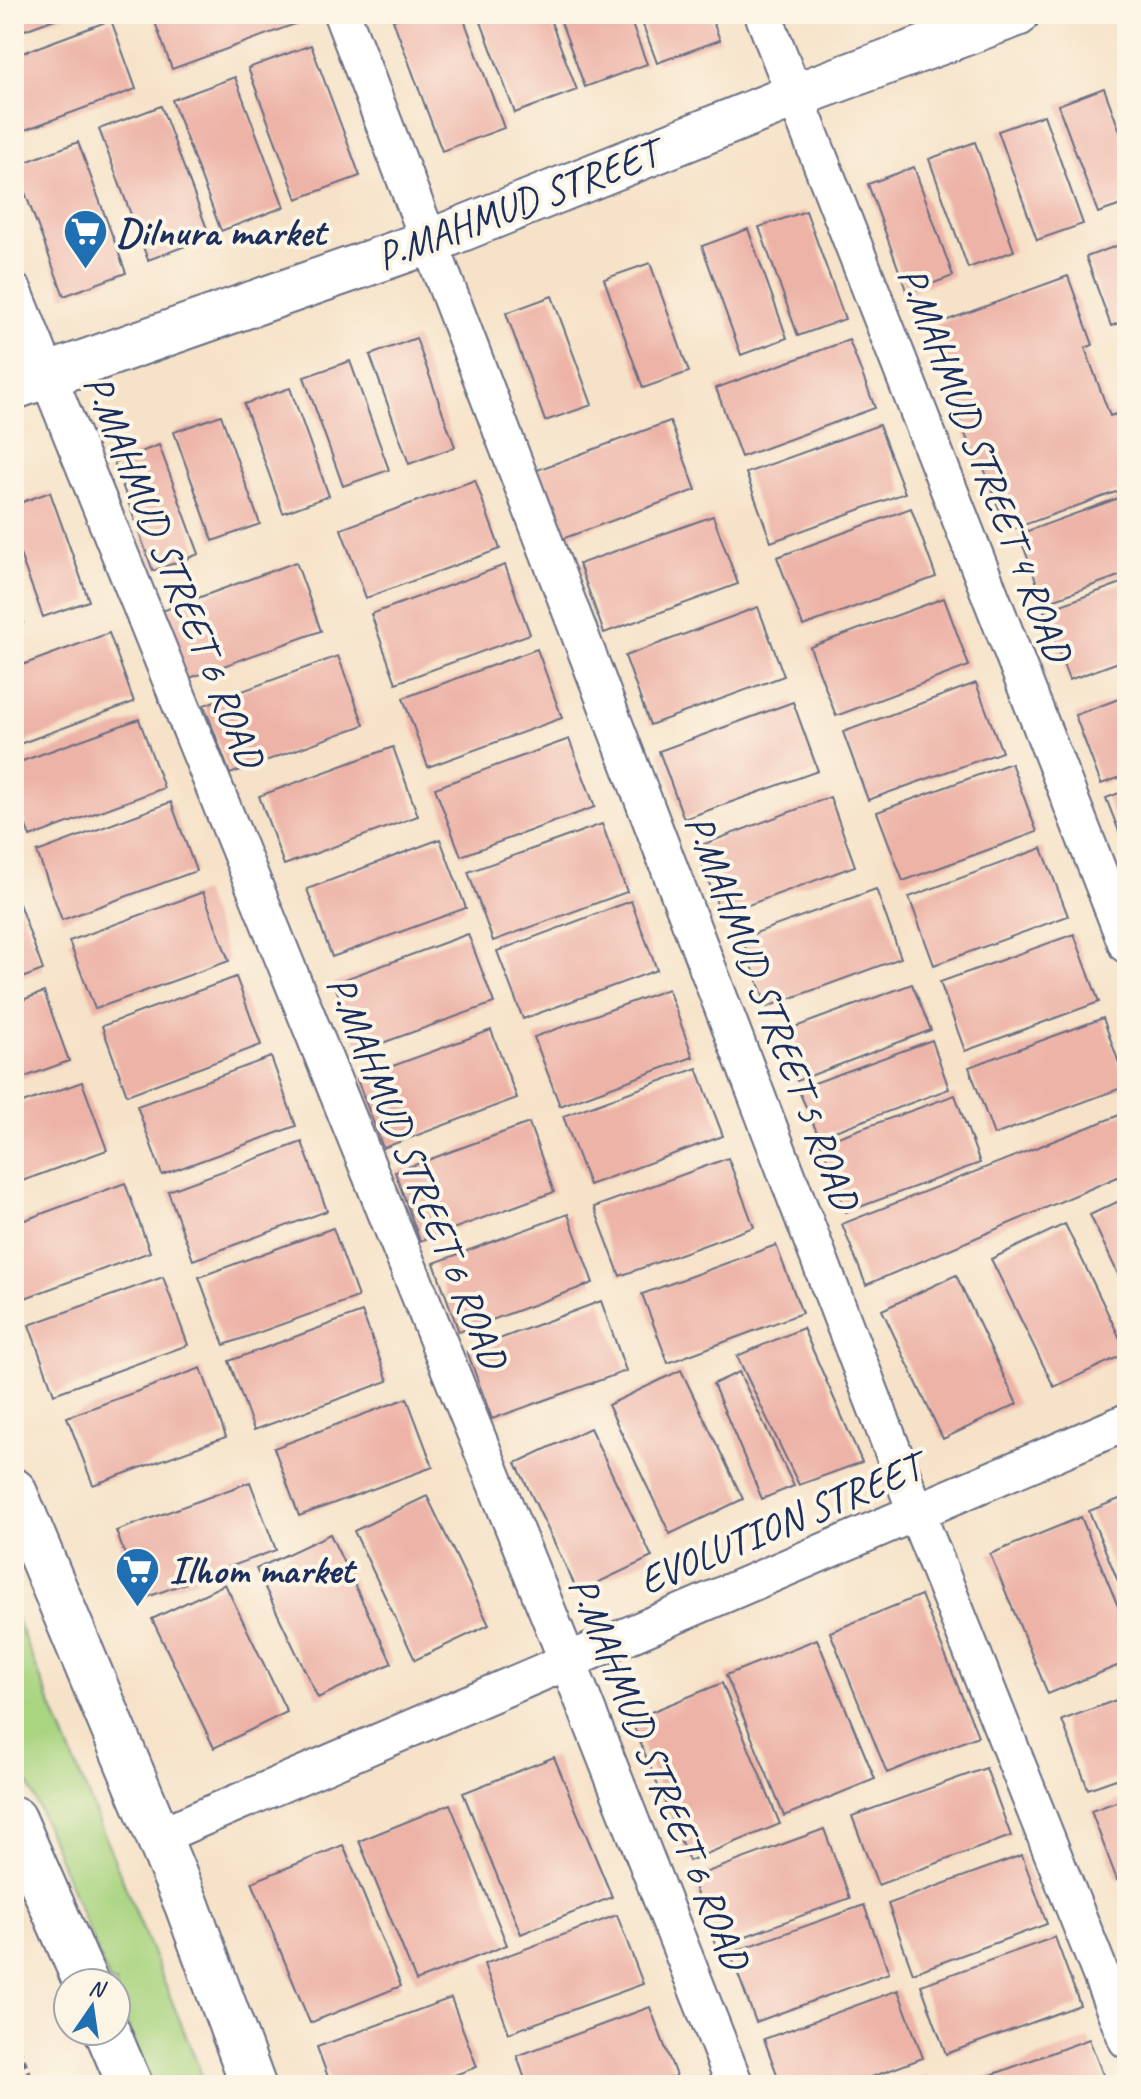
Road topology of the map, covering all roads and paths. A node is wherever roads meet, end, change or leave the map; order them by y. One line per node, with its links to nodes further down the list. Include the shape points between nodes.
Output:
1 (342, 14): 5 (street, P.MAHMUD STREET 5 ROAD)
2 (763, 14): 4 (street, P.MAHMUD STREET 4 ROAD)
3 (1017, 14): 4 (street, P.MAHMUD STREET)
4 (794, 96): 5 (street, P.MAHMUD STREET); 8 (street, P.MAHMUD STREET 4 ROAD)
5 (429, 242): 7 (street, P.MAHMUD STREET); 11 (street, P.MAHMUD STREET 5 ROAD)
6 (14, 292): 7 (street, P.MAHMUD STREET 6 ROAD)
7 (30, 381): 12 (street, P.MAHMUD STREET 6 ROAD)
8 (1127, 945)
9 (1127, 1422): 11 (street, EVOLUTION STREET)
10 (14, 1491): 14 (street)
11 (917, 1514): 12 (street, EVOLUTION STREET); 17 (street, P.MAHMUD STREET 5 ROAD)
12 (568, 1662): 14 (street, EVOLUTION STREET); 22 (street, P.MAHMUD STREET 6 ROAD)
13 (14, 1819): 15 (street)
14 (157, 1837): 21 (street)
15 (79, 1967)
16 (14, 2037): 19 (path)
17 (1127, 2040)
18 (114, 2047): 20 (street)
19 (34, 2085)
20 (130, 2085)
21 (253, 2085)
22 (735, 2085)

